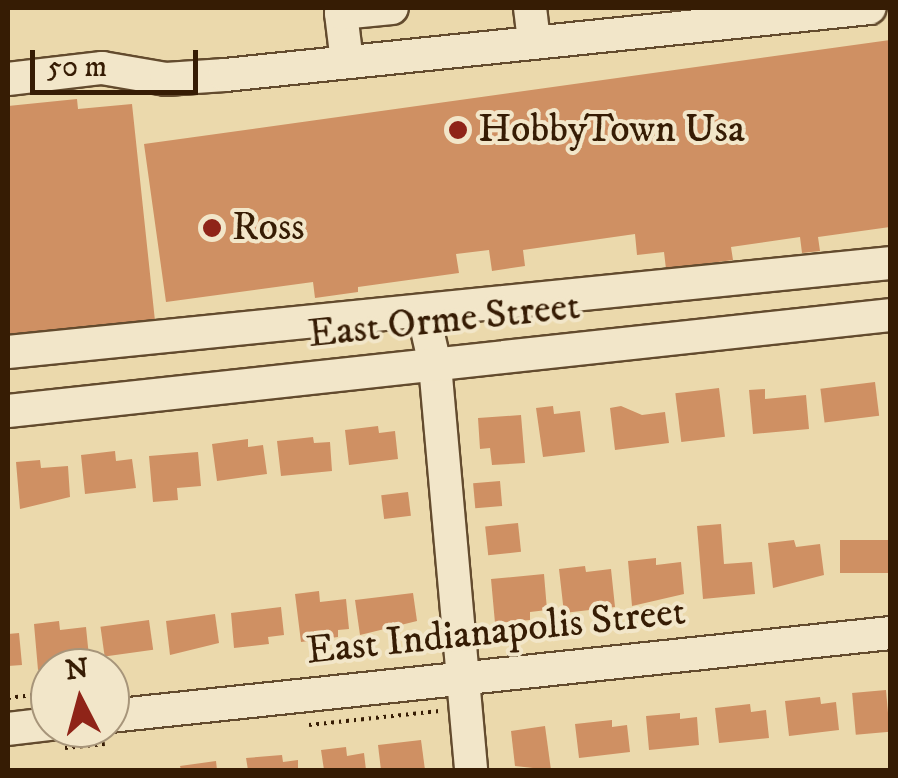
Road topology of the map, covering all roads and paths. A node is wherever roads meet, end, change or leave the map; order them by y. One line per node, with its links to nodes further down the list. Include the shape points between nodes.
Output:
1 (392, 8): 7 (street, via 341,13)
2 (530, 8): 6 (street)
3 (870, 8): 4 (street)
4 (779, 12): 5 (street)
5 (717, 15): 6 (street)
6 (534, 42): 7 (street)
7 (347, 62): 8 (street, via 166,79 102,68)
8 (8, 79)
9 (890, 263): 10 (street)
10 (423, 312): 12 (street); 13 (street)
11 (890, 316): 13 (street, East Orme Street)
12 (8, 352)
13 (435, 365): 14 (street, East Orme Street); 16 (street)
14 (8, 411)
15 (890, 633): 16 (street, East Indianapolis Street)
16 (463, 679): 17 (street, East Indianapolis Street); 18 (street)
17 (130, 714)
18 (472, 770)

